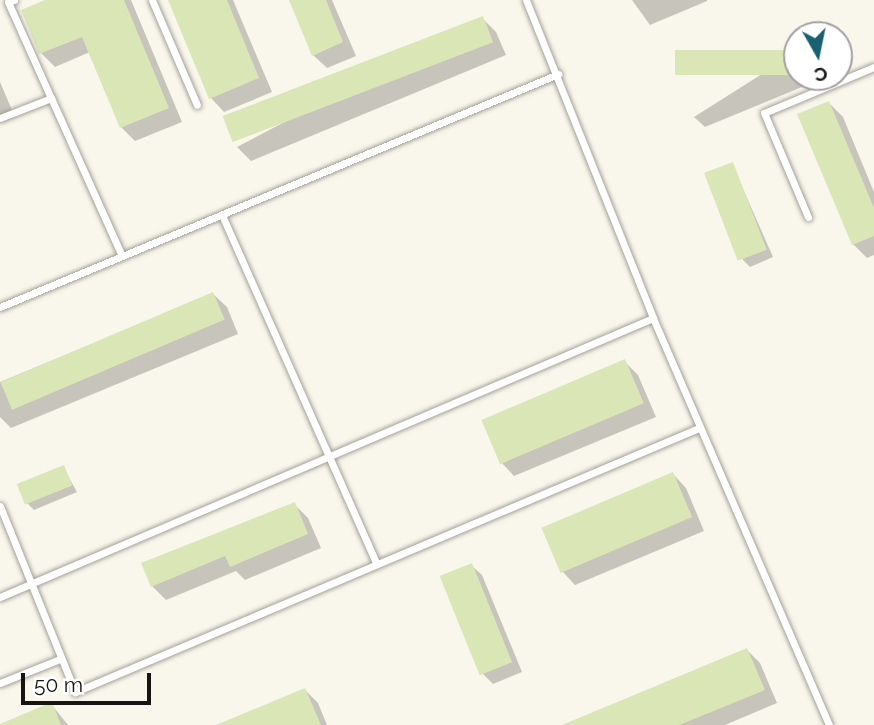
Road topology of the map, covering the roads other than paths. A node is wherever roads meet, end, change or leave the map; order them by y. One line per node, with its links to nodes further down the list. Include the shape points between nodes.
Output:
1 (14, 0): 6 (lane, via 8,2)
2 (152, 0): 7 (lane)
3 (526, 0): 5 (lane)
4 (874, 67): 10 (lane, via 764,113)
5 (558, 75): 9 (lane); 13 (lane)
6 (51, 98): 8 (lane); 11 (lane)
7 (197, 105)
8 (0, 118)
9 (222, 215): 11 (lane); 15 (lane)
10 (808, 217)
11 (122, 256): 12 (lane)
12 (0, 307)
13 (653, 318): 14 (lane); 15 (lane)
14 (699, 428): 17 (lane); 22 (lane)
15 (330, 459): 17 (lane); 18 (lane)
16 (0, 506): 18 (lane)
17 (376, 563): 20 (lane, via 75,692)
18 (31, 584): 19 (lane); 20 (lane)
19 (0, 597)
20 (60, 659): 21 (lane)
21 (0, 683)
22 (829, 725)

